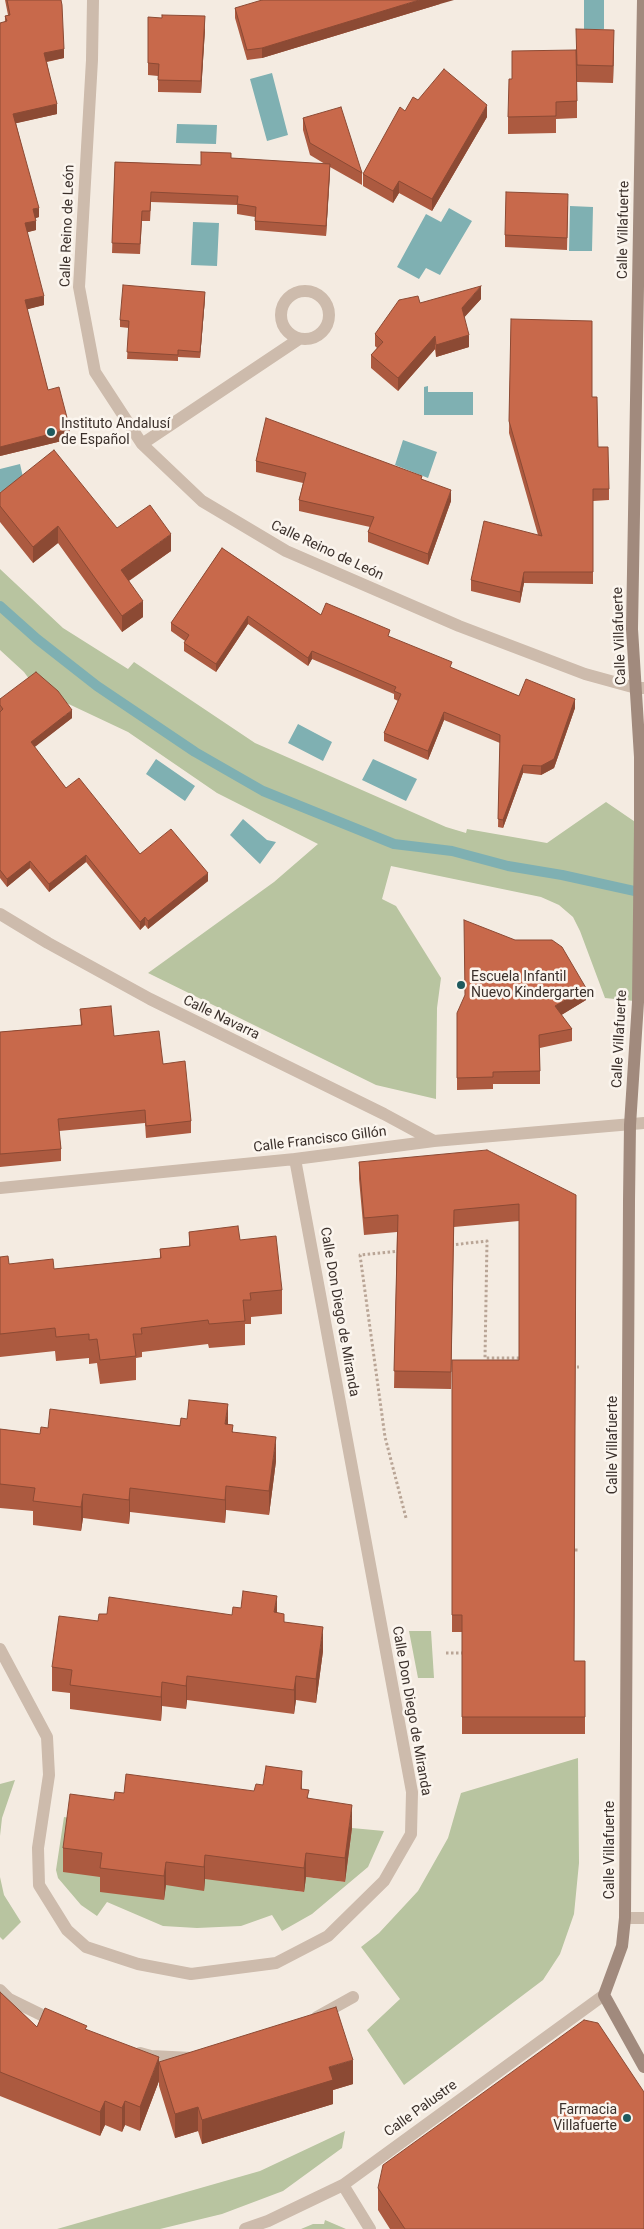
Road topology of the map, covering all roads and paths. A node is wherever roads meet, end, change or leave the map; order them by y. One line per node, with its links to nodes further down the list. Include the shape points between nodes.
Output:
1 (93, 0): 4 (street, Calle Reino de León, via 79,287 95,372)
2 (643, 0): 5 (street, Calle Villafuerte, via 632,629)
3 (299, 339): 4 (street)
4 (142, 444): 5 (street, Calle Reino de León, via 202,501 286,551 459,626 585,674)
5 (640, 688): 8 (street, Calle Villafuerte, via 638,1002)
6 (0, 914): 9 (street, Calle Navarra, via 150,1000)
7 (644, 1123): 8 (street, Calle Francisco Gillón)
8 (630, 1125): 9 (street, Calle Francisco Gillón); 23 (street, Calle Villafuerte)
9 (434, 1141): 10 (street, Calle Francisco Gillón)
10 (295, 1158): 11 (street, Calle Francisco Gillón); 20 (street, Calle Don Diego de Miranda, via 412,1792 411,1834 384,1881 328,1936 276,1963 191,1974 138,1964 86,1947 67,1930 39,1885 38,1848 49,1775 47,1737)
11 (0, 1188)
12 (448, 1246): 14 (path, via 487,1242 485,1358)
13 (409, 1250): 17 (path, via 360,1255 385,1437)
14 (530, 1358)
15 (579, 1367): 16 (path)
16 (568, 1368)
17 (406, 1518)
18 (574, 1541): 19 (path, via 577,1550)
19 (574, 1557)
20 (0, 1650)
21 (474, 1652): 22 (path)
22 (446, 1653)
23 (625, 1918): 24 (street); 26 (street, Calle Villafuerte, via 622,1946)
24 (644, 1918)
25 (0, 1990): 29 (street, via 9,1999)
26 (604, 1995): 32 (street); 33 (street, Calle Palustre)
27 (353, 1997): 28 (street)
28 (303, 2024)
29 (67, 2028)
30 (126, 2048): 31 (street, via 152,2056)
31 (204, 2059)
32 (644, 2066)
33 (343, 2185): 34 (street, Calle Palustre); 35 (street)
34 (245, 2229)
35 (370, 2229)

